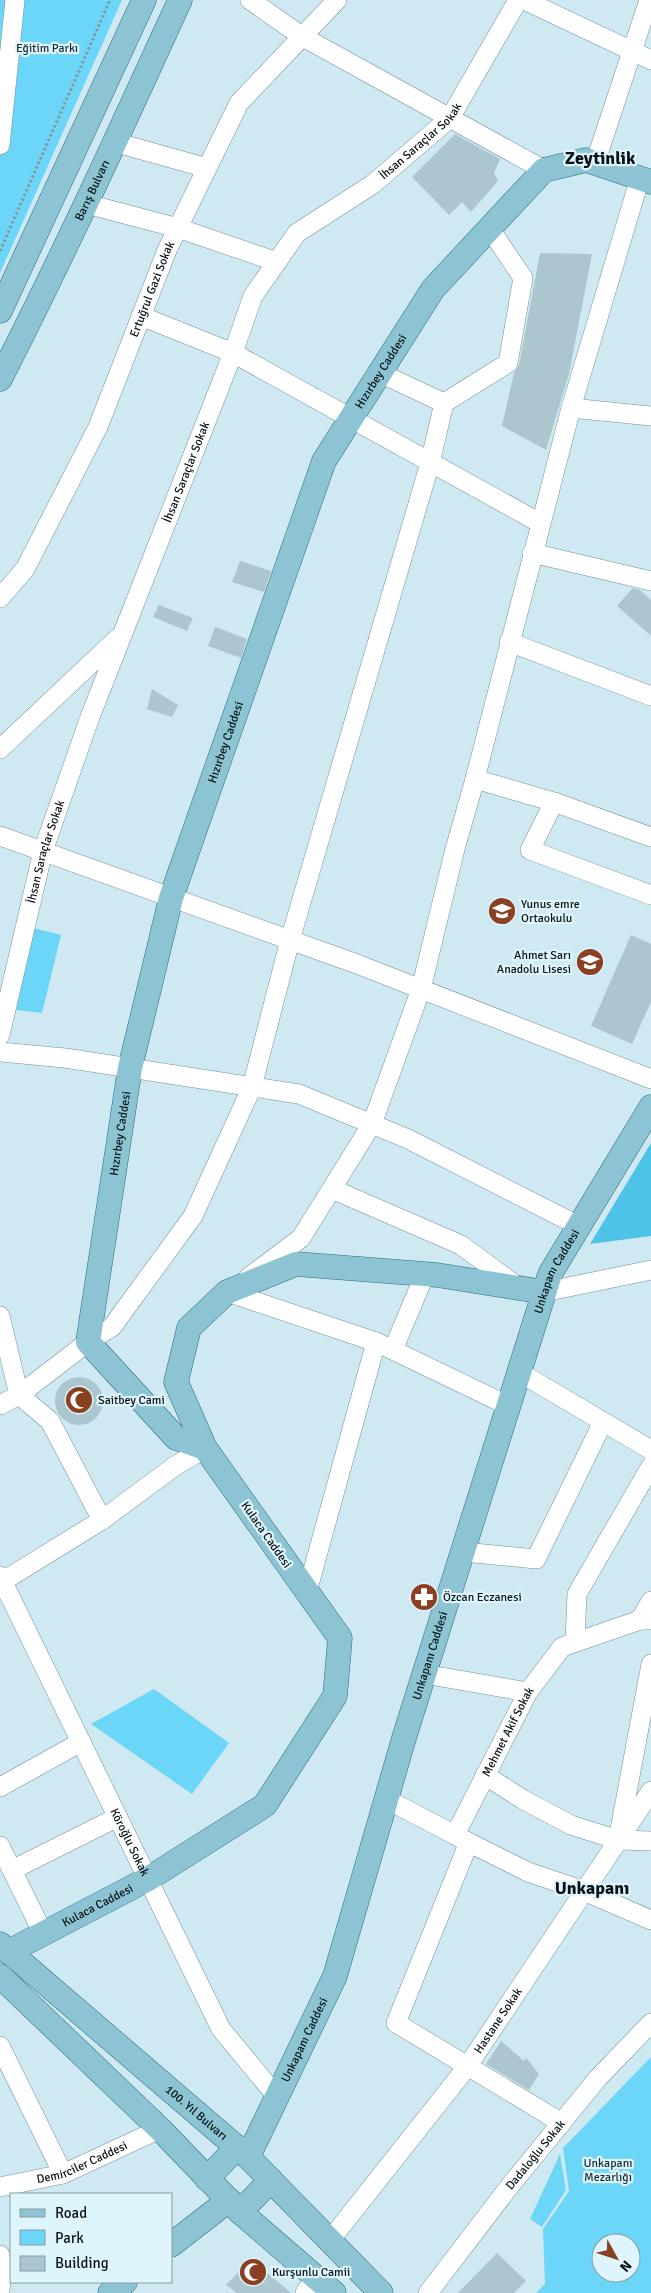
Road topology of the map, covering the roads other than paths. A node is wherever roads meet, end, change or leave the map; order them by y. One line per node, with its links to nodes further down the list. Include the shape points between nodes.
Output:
1 (15, 0): 12 (street)
2 (144, 0): 24 (main road)
3 (180, 0): 14 (main road, Barış Bulvarı)
4 (250, 0): 9 (street)
5 (337, 0): 9 (street, Ertuğrul Gazi Sokak)
6 (518, 0): 13 (street, İhsan Saraçlar Sokak)
7 (524, 0): 10 (street)
8 (649, 0): 10 (street)
9 (303, 37): 13 (street); 17 (street, Ertuğrul Gazi Sokak, via 239,103)
10 (632, 52): 11 (street); 16 (street)
11 (651, 60)
12 (3, 98): 15 (street)
13 (450, 118): 18 (street); 23 (street, İhsan Saraçlar Sokak, via 373,184 297,233)
14 (114, 142): 17 (street); 20 (main road, Barış Bulvarı)
15 (0, 145)
16 (595, 163): 18 (main road, via 586,160); 19 (main road)
17 (207, 168): 21 (street, Ertuğrul Gazi Sokak)
18 (544, 170): 22 (main road, Hızırbey Caddesi)
19 (646, 180): 30 (street)
20 (87, 204): 21 (street); 28 (main road, Barış Bulvarı)
21 (178, 228): 23 (street); 25 (street, Ertuğrul Gazi Sokak)
22 (490, 229): 27 (main road, Hızırbey Caddesi, via 433,289); 29 (street, via 523,278 508,363)
23 (277, 262): 26 (street, İhsan Saraçlar Sokak, via 253,296)
24 (0, 311)
25 (141, 316): 26 (street); 37 (street, Ertuğrul Gazi Sokak, via 93,435 25,569)
26 (233, 353): 32 (street); 38 (street, İhsan Saraçlar Sokak)
27 (380, 373): 29 (street); 32 (main road, Hızırbey Caddesi)
28 (0, 379)
29 (444, 402): 33 (street)
30 (570, 408): 31 (street); 34 (street)
31 (651, 416)
32 (351, 419): 33 (street); 48 (main road, Hızırbey Caddesi, via 324,461)
33 (430, 463): 34 (street); 49 (street)
34 (540, 523): 35 (street)
35 (532, 553): 36 (street); 39 (street)
36 (651, 582)
37 (0, 598)
38 (122, 634): 41 (street); 46 (street, İhsan Saraçlar Sokak)
39 (509, 642): 40 (street); 42 (street)
40 (651, 696)
41 (0, 749)
42 (475, 779): 43 (street); 50 (street)
43 (554, 802): 45 (street); 47 (street, via 530,850)
44 (0, 836): 46 (street)
45 (651, 837)
46 (43, 851): 48 (street); 51 (street, İhsan Saraçlar Sokak)
47 (651, 895)
48 (171, 898): 49 (street); 53 (main road, Hızırbey Caddesi)
49 (290, 940): 50 (street); 55 (street)
50 (422, 989): 54 (street); 57 (street)
51 (0, 1035)
52 (0, 1052): 53 (street)
53 (130, 1068): 55 (street); 66 (main road, Hızırbey Caddesi)
54 (651, 1079)
55 (252, 1087): 57 (street, via 299,1094); 66 (street, via 193,1216 112,1327)
56 (651, 1107): 59 (main road, Unkapanı Caddesi)
57 (372, 1124): 58 (street); 59 (street, via 408,1138)
58 (332, 1189): 62 (street, via 461,1245); 63 (street, via 301,1238)
59 (579, 1226): 64 (main road, Unkapanı Caddesi, via 550,1274)
60 (651, 1270): 64 (street)
61 (425, 1274): 62 (main road, Kulaca Caddesi); 63 (main road, Kulaca Caddesi, via 296,1264); 68 (street)
62 (519, 1288): 64 (main road, Kulaca Caddesi)
63 (227, 1292): 67 (street); 74 (main road, Kulaca Caddesi, via 188,1328 176,1382)
64 (544, 1292): 69 (main road, Unkapanı Caddesi)
65 (0, 1316): 70 (street)
66 (88, 1342): 70 (street); 74 (main road, via 176,1438)
67 (376, 1342): 68 (street); 80 (street)
68 (393, 1350): 72 (street)
69 (519, 1372): 72 (main road, Unkapanı Caddesi); 73 (street)
70 (20, 1395): 71 (street); 77 (street, via 50,1421)
71 (0, 1405)
72 (509, 1406): 78 (main road, Unkapanı Caddesi)
73 (603, 1422): 75 (street); 78 (street, via 536,1559)
74 (205, 1448): 77 (street); 80 (main road, Kulaca Caddesi)
75 (651, 1450)
76 (651, 1466): 83 (street, via 578,1594)
77 (102, 1520): 79 (street)
78 (462, 1552): 85 (main road, Unkapanı Caddesi)
79 (1, 1580): 87 (street, Köroğlu Sokak)
80 (307, 1592): 98 (main road, Kulaca Caddesi, via 340,1638 335,1696 265,1805)
81 (651, 1601): 82 (street)
82 (645, 1620): 83 (street, Mehmet Akif Sokak)
83 (575, 1642): 86 (street, Mehmet Akif Sokak, via 562,1646)
84 (651, 1664): 94 (street)
85 (424, 1674): 86 (street); 91 (main road, Unkapanı Caddesi)
86 (528, 1692): 88 (street, Mehmet Akif Sokak)
87 (81, 1742): 89 (street); 92 (street, Köroğlu Sokak)
88 (485, 1775): 93 (street, Mehmet Akif Sokak); 94 (street, via 571,1825)
89 (0, 1787)
90 (651, 1791): 94 (street, Hastane Sokak)
91 (386, 1799): 93 (street); 107 (main road, Unkapanı Caddesi, via 335,1976)
92 (118, 1817): 97 (street); 98 (street, Köroğlu Sokak)
93 (462, 1839): 99 (street, via 528,1872); 106 (street, Mehmet Akif Sokak, via 396,2023)
94 (618, 1840): 95 (street); 99 (street, Hastane Sokak)
95 (651, 1841)
96 (0, 1846): 97 (street)
97 (12, 1870): 101 (street)
98 (148, 1879): 101 (main road, Kulaca Caddesi); 107 (street, Köroğlu Sokak, via 221,2028)
99 (584, 1890): 100 (street); 106 (street, Hastane Sokak)
100 (651, 1920)
101 (43, 1933): 102 (main road, Kulaca Caddesi)
102 (4, 1948): 110 (main road, 100. Yıl Bulvarı)
103 (0, 1976): 109 (main road)
104 (651, 2023): 108 (street, Dadaloğlu Sokak, via 598,2078)
105 (0, 2046): 111 (street)
106 (467, 2067): 108 (street); 116 (street, Hastane Sokak)
107 (278, 2098): 110 (main road, Unkapanı Caddesi)
108 (562, 2122): 125 (street, Dadaloğlu Sokak)
109 (160, 2129): 111 (street, Demirciler Caddesi); 112 (main road)
110 (242, 2152): 112 (main road, Unkapanı Caddesi); 113 (main road, 100. Yıl Bulvarı)
111 (63, 2174): 114 (street, Demirciler Caddesi)
112 (206, 2179): 115 (main road)
113 (271, 2180): 115 (main road); 116 (main road, 100. Yıl Bulvarı)
114 (0, 2187)
115 (235, 2206): 117 (main road); 120 (main road)
116 (331, 2239): 124 (main road, 100. Yıl Bulvarı)
117 (172, 2244)
118 (0, 2255): 121 (street, via 3,2272)
119 (124, 2283): 122 (main road)
120 (310, 2285): 123 (main road)
121 (0, 2289)
122 (110, 2293)
123 (334, 2293)
124 (381, 2293)
125 (428, 2293)

